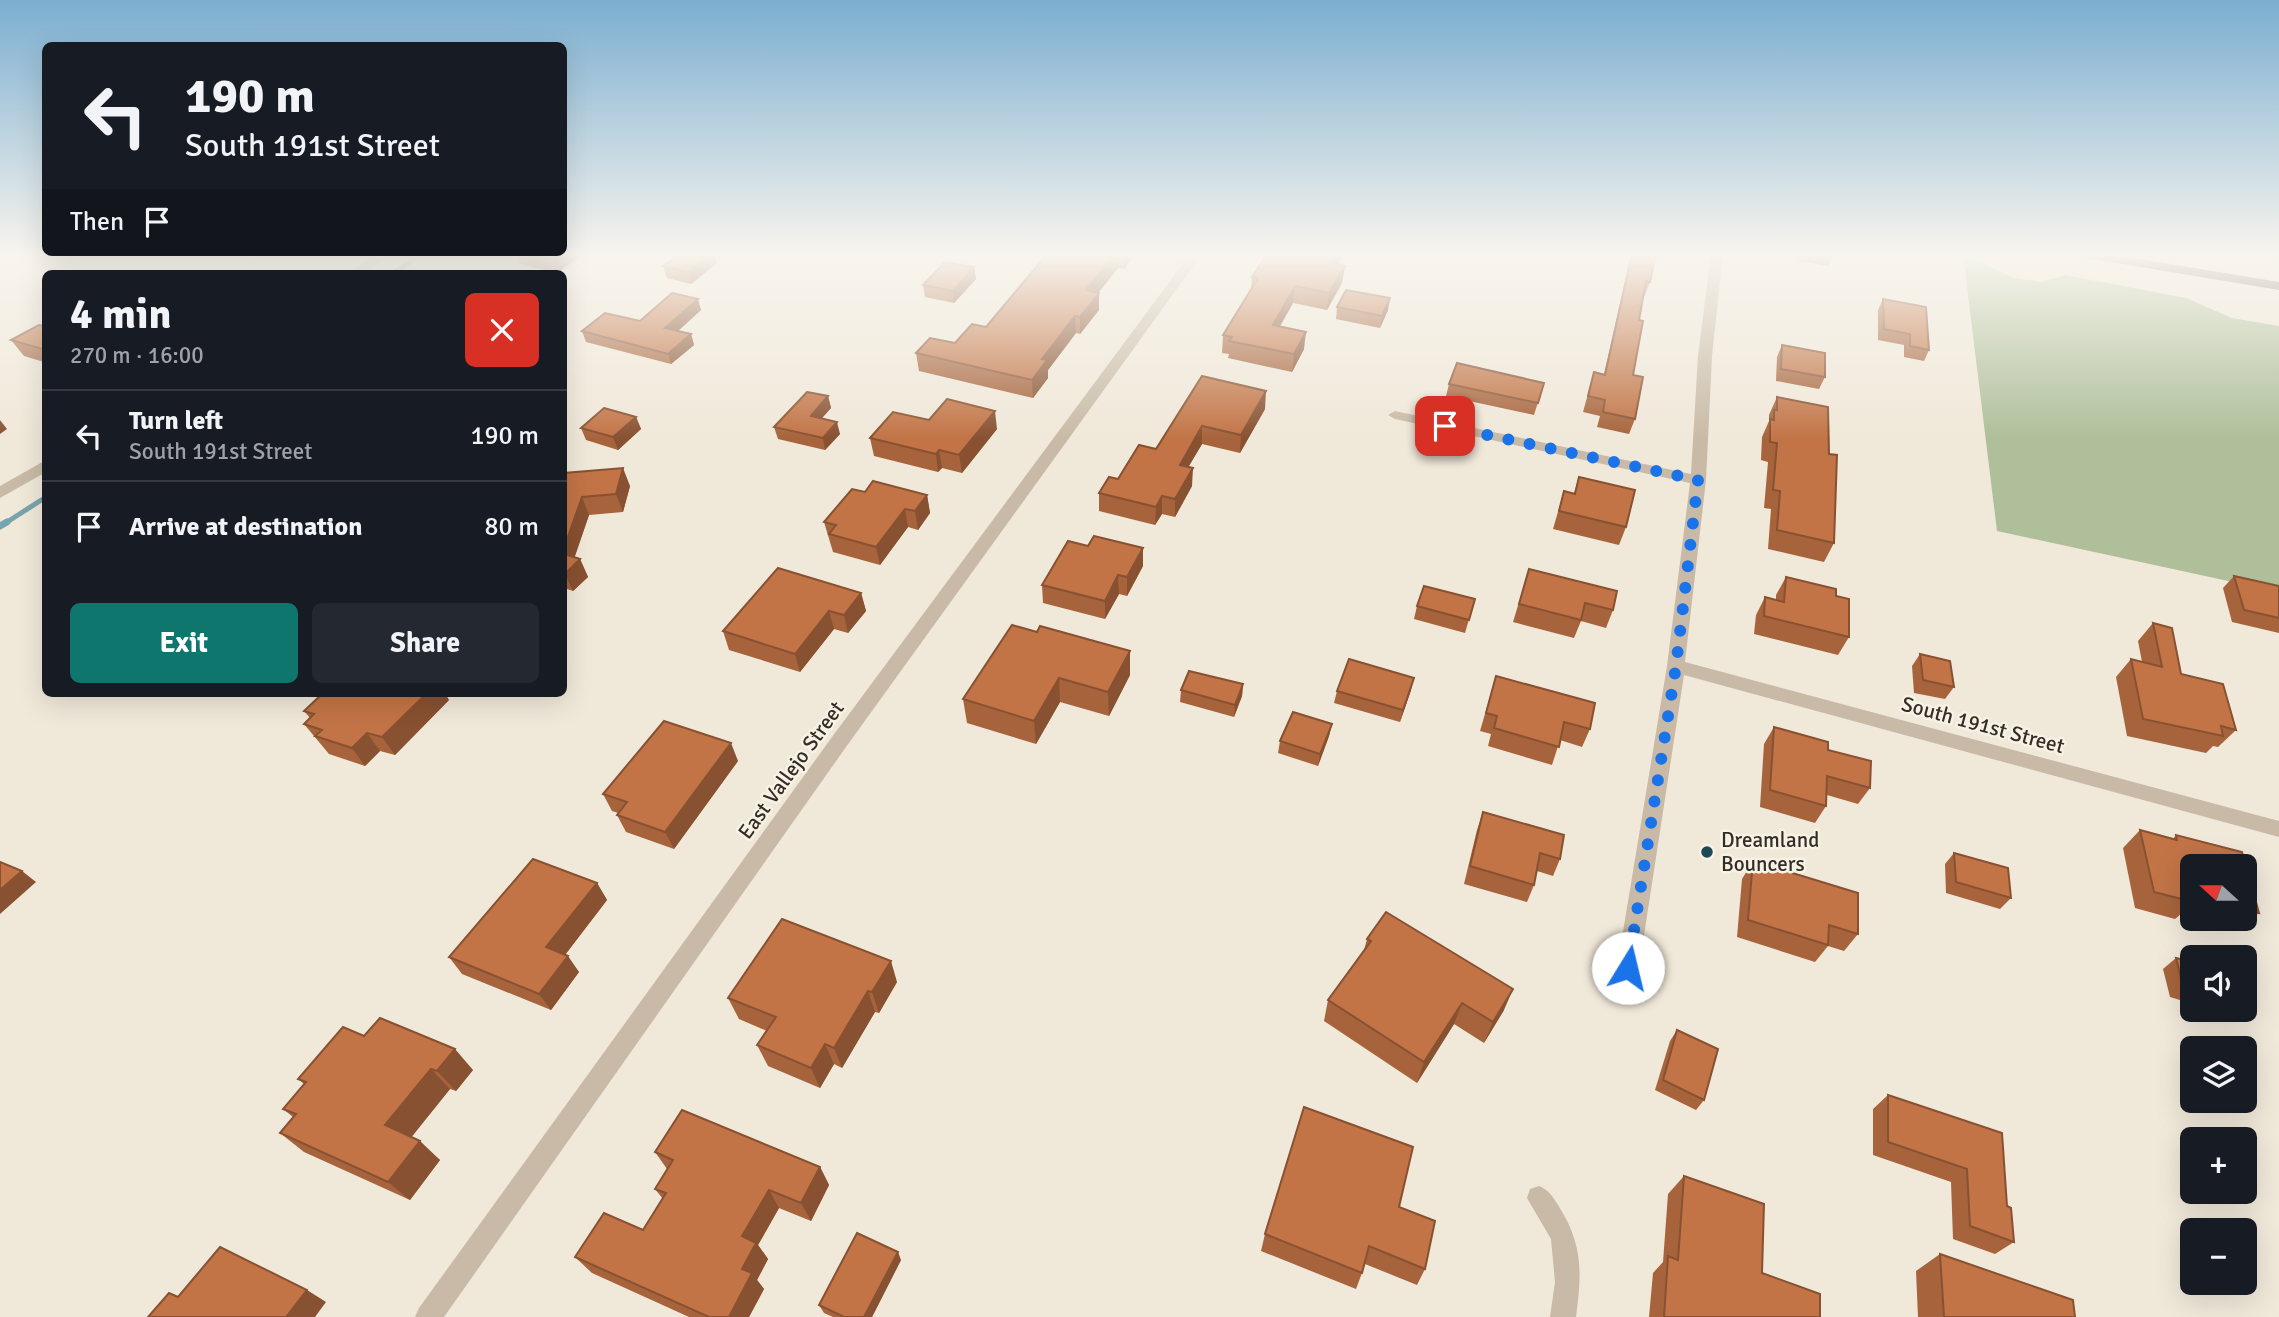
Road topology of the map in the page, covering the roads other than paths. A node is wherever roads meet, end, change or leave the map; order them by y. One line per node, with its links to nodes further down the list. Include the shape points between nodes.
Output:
1 (1151, 315): 11 (street, East Vallejo Street, via 831,752)
2 (1710, 315): 5 (street)
3 (1395, 415): 5 (street)
4 (42, 467): 6 (street)
5 (1698, 480): 7 (street)
6 (0, 493)
7 (1676, 666): 8 (street, South 191st Street); 9 (street)
8 (2279, 829)
9 (1628, 968)
10 (1539, 1199): 12 (street, via 1563,1236 1568,1282)
11 (428, 1317)
12 (1563, 1317)

